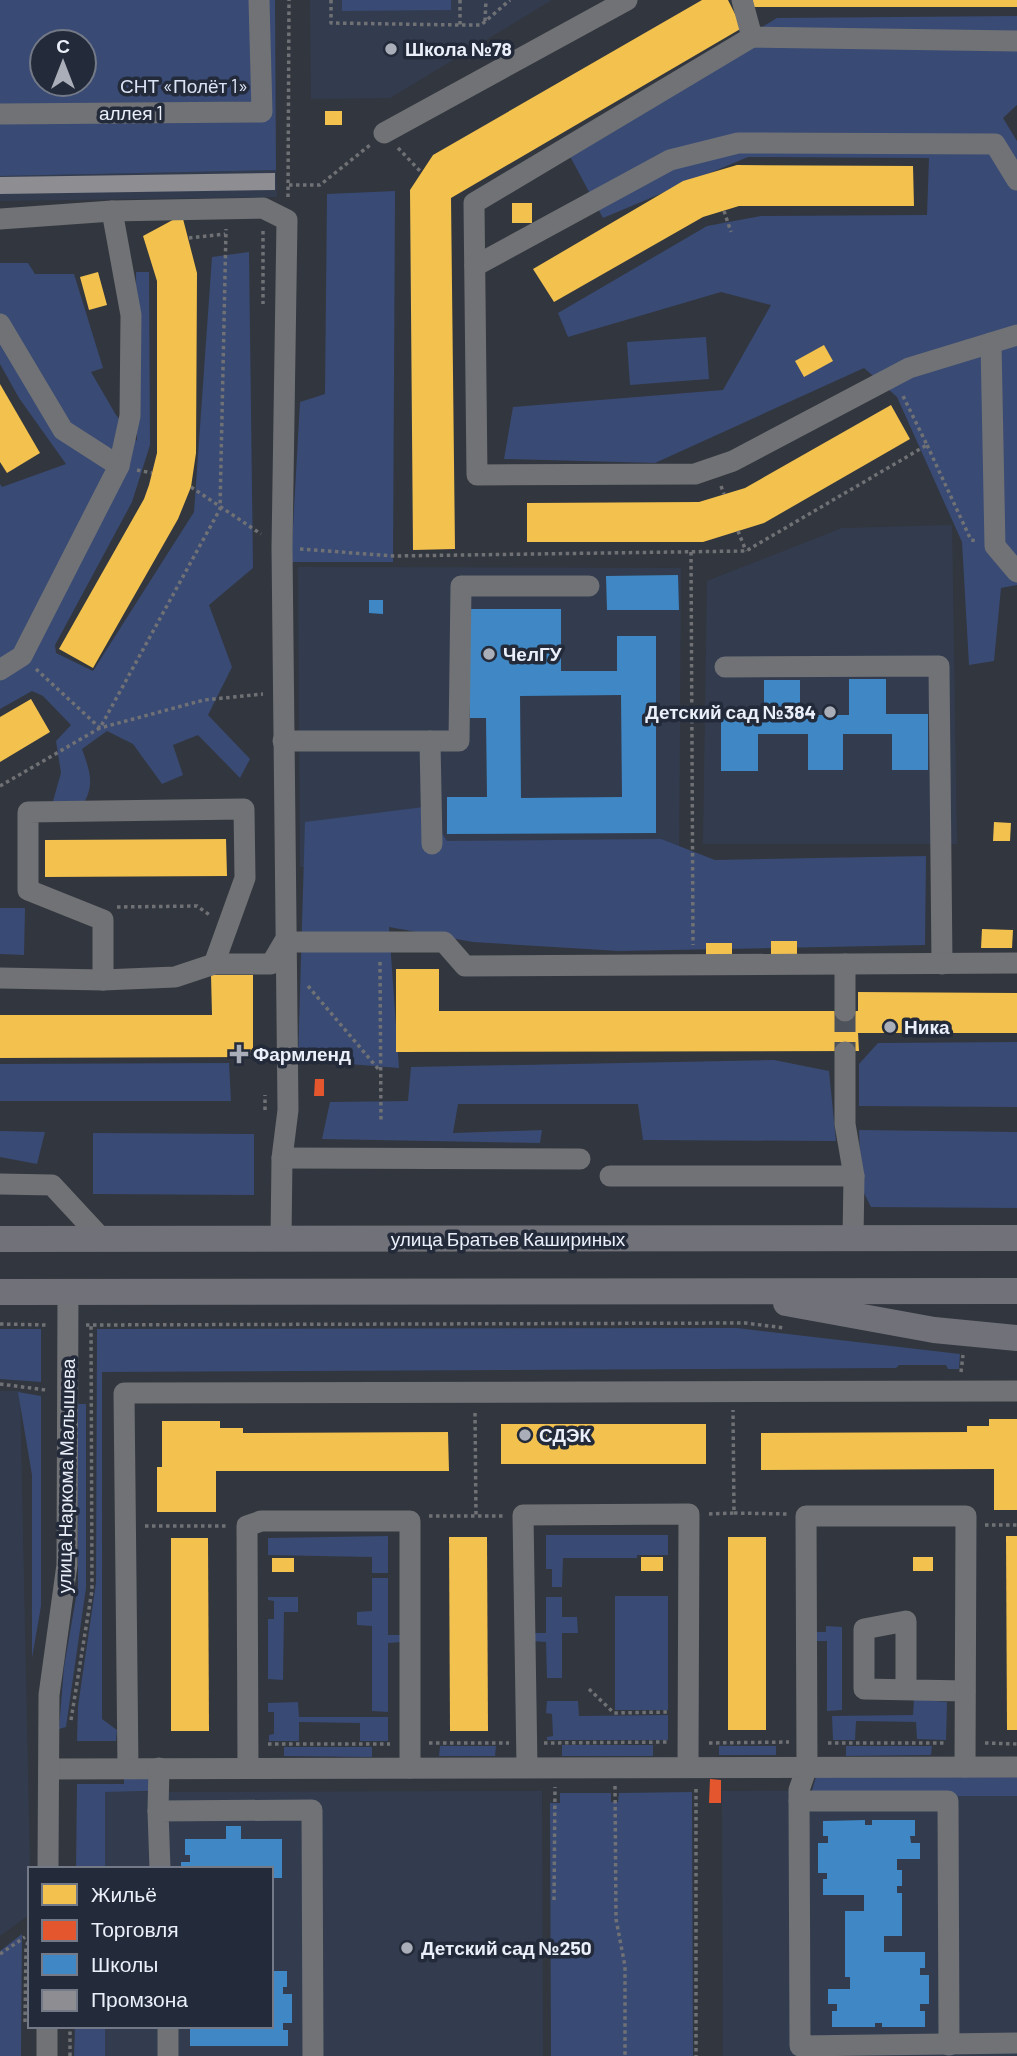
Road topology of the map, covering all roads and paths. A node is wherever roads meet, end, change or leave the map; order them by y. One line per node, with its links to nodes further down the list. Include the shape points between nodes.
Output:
1 (259, 0): 13 (street, аллея 1, via 262,112)
2 (289, 0): 17 (path)
3 (331, 0): 10 (path, via 331,23)
4 (460, 0): 10 (path)
5 (486, 0): 9 (path)
6 (510, 0): 9 (path)
7 (627, 0): 14 (street)
8 (742, 0): 11 (street)
9 (485, 21): 10 (path)
10 (460, 25)
11 (751, 37): 12 (street); 26 (street, via 474,203)
12 (1017, 41)
13 (0, 114)
14 (384, 133): 15 (path); 17 (path, via 320,185)
15 (421, 172)
16 (1017, 180): 26 (street, via 995,144 738,143 670,160)
17 (289, 185): 22 (path)
18 (226, 208): 19 (street); 22 (street, via 263,208); 24 (path)
19 (112, 211): 21 (street); 32 (street, via 131,315 130,416)
20 (724, 211): 23 (path)
21 (0, 219)
22 (287, 220): 37 (street)
23 (731, 232)
24 (226, 234): 25 (path); 34 (path)
25 (189, 238)
26 (475, 266): 30 (street, via 477,475 695,474 733,461)
27 (0, 324): 32 (street, via 63,430)
28 (1017, 335): 29 (street)
29 (991, 343): 30 (street); 36 (street)
30 (893, 377): 31 (path)
31 (927, 445): 36 (path, via 971,540); 38 (path)
32 (119, 466): 42 (street)
33 (191, 487): 34 (path)
34 (220, 509): 37 (path); 46 (path)
35 (738, 531): 38 (path)
36 (995, 546): 40 (street)
37 (282, 548): 39 (path, via 394,556); 47 (street)
38 (746, 551): 39 (path)
39 (691, 552): 59 (path)
40 (1017, 572)
41 (590, 586): 48 (street, via 461,586 459,740)
42 (22, 656): 44 (street); 46 (path)
43 (725, 667): 58 (street, via 939,666)
44 (0, 670)
45 (269, 693): 46 (path, via 204,700)
46 (100, 728): 49 (path)
47 (283, 740): 48 (street); 54 (street)
48 (430, 740): 50 (street)
49 (0, 786)
50 (432, 844)
51 (87, 914): 52 (path, via 94,907 197,906); 52 (street, via 28,890 28,812 244,809 244,878); 61 (street, via 103,920)
52 (228, 926): 56 (street)
53 (380, 942): 54 (street); 59 (street, via 444,942 464,966); 64 (path)
54 (284, 951): 56 (street, via 271,964); 64 (path); 66 (street, via 288,1110)
55 (1017, 963): 58 (street)
56 (214, 964): 61 (street, via 175,977)
57 (845, 964): 58 (street); 59 (street); 62 (street)
58 (942, 964)
59 (693, 965)
60 (0, 978): 61 (street)
61 (103, 980)
62 (845, 1011)
63 (845, 1052): 69 (street, via 845,1124)
64 (381, 1072): 65 (path)
65 (382, 1123)
66 (282, 1158): 67 (street); 74 (street)
67 (580, 1159)
68 (610, 1176): 69 (street)
69 (854, 1176): 71 (street)
70 (0, 1184): 75 (street, via 52,1185)
71 (853, 1238): 72 (main road, улица Братьев Кашириных); 74 (main road, улица Братьев Кашириных)
72 (1017, 1238)
73 (0, 1239): 75 (main road, улица Братьев Кашириных)
74 (281, 1239): 75 (main road, улица Братьев Кашириных)
75 (103, 1240)
76 (715, 1291): 77 (main road); 79 (main road); 83 (main road, via 944,1331)
77 (1017, 1291)
78 (0, 1292): 79 (main road)
79 (68, 1292): 81 (street, улица Наркома Малышева)
80 (0, 1324): 81 (path)
81 (68, 1325): 82 (path, via 745,1323); 114 (street, улица Наркома Малышева, via 67,1565 51,1671)
82 (786, 1328)
83 (1017, 1338)
84 (0, 1384): 85 (path)
85 (46, 1390)
86 (732, 1391): 87 (street); 88 (street); 89 (path)
87 (1017, 1391)
88 (475, 1392): 92 (path); 97 (street, via 124,1393)
89 (734, 1513): 90 (path); 93 (path)
90 (689, 1514): 91 (street); 102 (street)
91 (523, 1515): 92 (path); 105 (street)
92 (476, 1516): 94 (path, via 427,1516)
93 (806, 1516): 101 (street, via 966,1516); 107 (street)
94 (410, 1521): 98 (street, via 261,1521); 113 (street)
95 (985, 1525): 96 (path)
96 (1017, 1525)
97 (125, 1526): 98 (path); 110 (street)
98 (247, 1526): 112 (street)
99 (589, 1689): 102 (path, via 614,1713)
100 (906, 1689): 101 (street)
101 (965, 1691): 108 (street)
102 (689, 1712): 104 (street)
103 (557, 1743): 106 (path)
104 (696, 1766): 106 (street); 107 (street); 135 (path)
105 (527, 1767): 106 (street); 113 (street)
106 (556, 1767): 120 (path)
107 (807, 1767): 108 (street); 116 (street)
108 (965, 1767): 109 (street)
109 (1017, 1767)
110 (128, 1768): 111 (street); 114 (street)
111 (159, 1768): 112 (street); 117 (street)
112 (248, 1768): 113 (street)
113 (410, 1768)
114 (49, 1769): 118 (street, улица Наркома Малышева)
115 (615, 1784): 134 (path, via 616,1919 625,1966)
116 (799, 1801): 129 (street, via 948,1801); 129 (street, via 800,2046)
117 (158, 1811): 119 (street); 133 (street, via 312,1810)
118 (48, 1867)
119 (160, 1867)
120 (554, 1900)
121 (24, 1937): 123 (path)
122 (28, 1943): 127 (path)
123 (0, 1954)
124 (47, 2028): 130 (street)
125 (70, 2028): 131 (path)
126 (168, 2028): 132 (street)
127 (25, 2029)
128 (1017, 2043): 129 (street)
129 (949, 2045)
130 (47, 2056)
131 (70, 2056)
132 (168, 2056)
133 (313, 2056)
134 (625, 2056)
135 (696, 2056)

